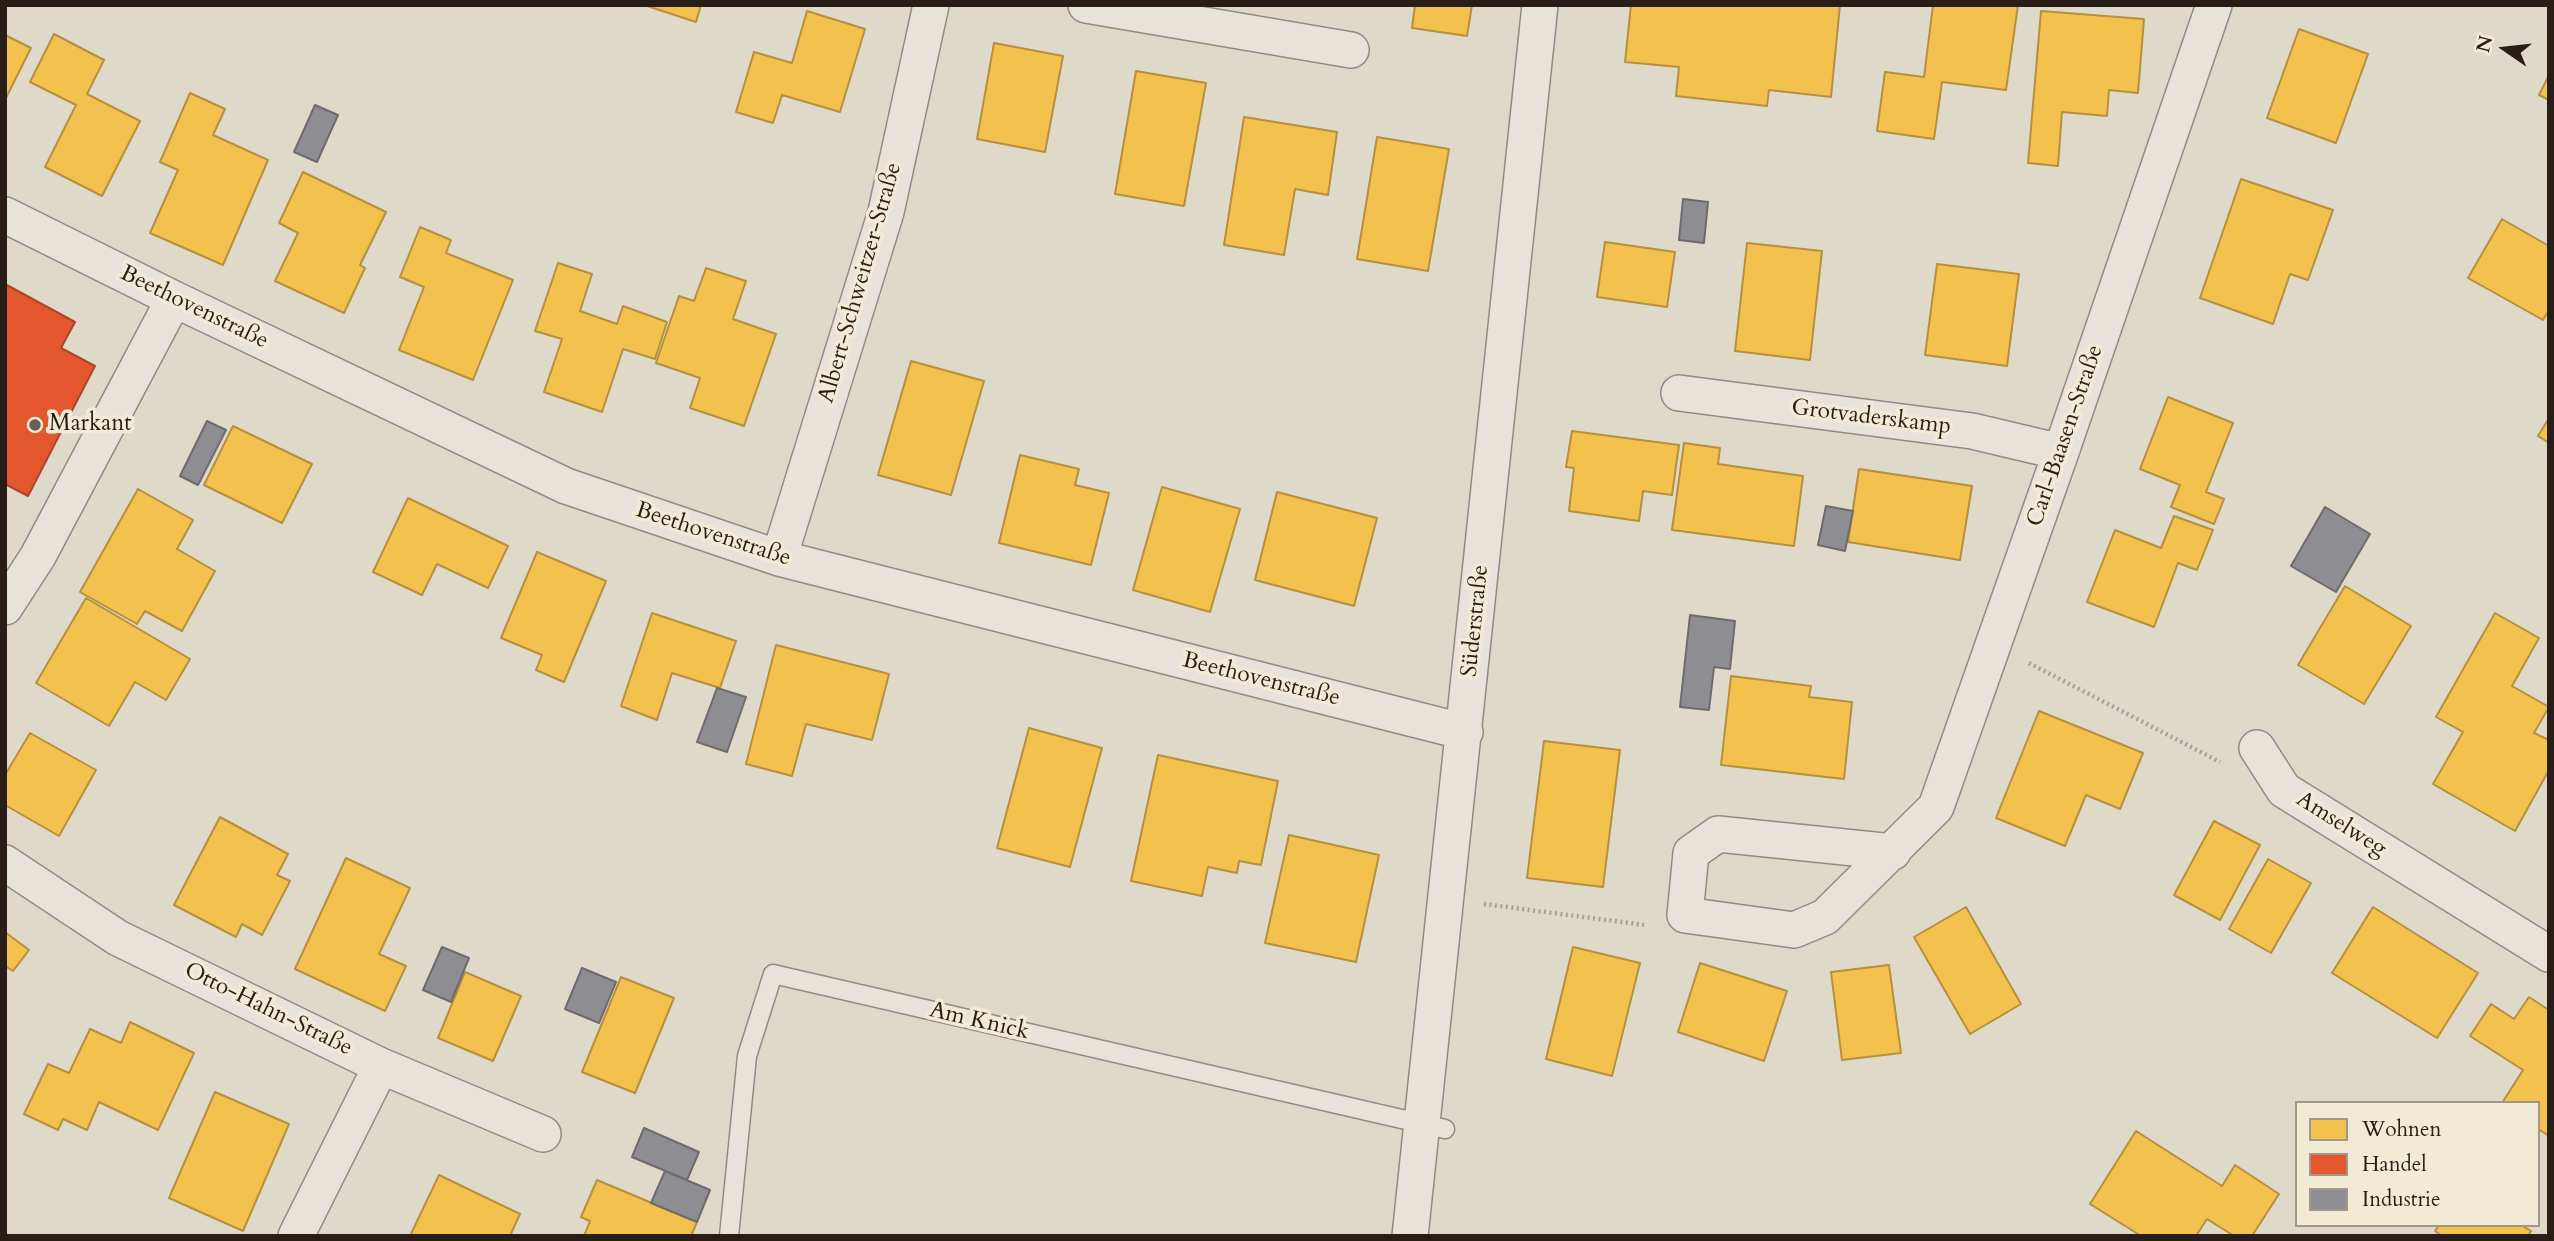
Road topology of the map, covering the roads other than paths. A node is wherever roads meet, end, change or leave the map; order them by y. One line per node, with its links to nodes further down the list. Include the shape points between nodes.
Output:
1 (930, 5): 10 (street, Albert-Schweitzer-Straße, via 886,212)
2 (1086, 5): 5 (street)
3 (1540, 5): 12 (street, Süderstraße)
4 (2214, 5): 9 (street, Carl-Baasen-Straße)
5 (1351, 50)
6 (5, 215): 7 (street, Beethovenstraße)
7 (174, 299): 10 (street, Beethovenstraße, via 566,486); 11 (street, via 38,556)
8 (1679, 393): 9 (street, Grotvaderskamp, via 1972,431)
9 (2062, 452): 14 (street, Carl-Baasen-Straße, via 1936,807)
10 (779, 558): 12 (street, Beethovenstraße)
11 (5, 607)
12 (1465, 732): 18 (street, Süderstraße)
13 (2257, 748): 16 (street, Amselweg, via 2284,790)
14 (1893, 852): 14 (street, Carl-Baasen-Straße, via 1718,834 1691,852 1685,915 1794,930 1825,918)
15 (5, 863): 17 (street, Otto-Hahn-Straße, via 118,938)
16 (2549, 954)
17 (382, 1066): 19 (street, Otto-Hahn-Straße); 20 (street)
18 (1434, 1127): 21 (lane, Am Knick, via 773,974 747,1056); 22 (street, Süderstraße)
19 (543, 1134)
20 (296, 1236)
21 (729, 1236)
22 (1410, 1236)

